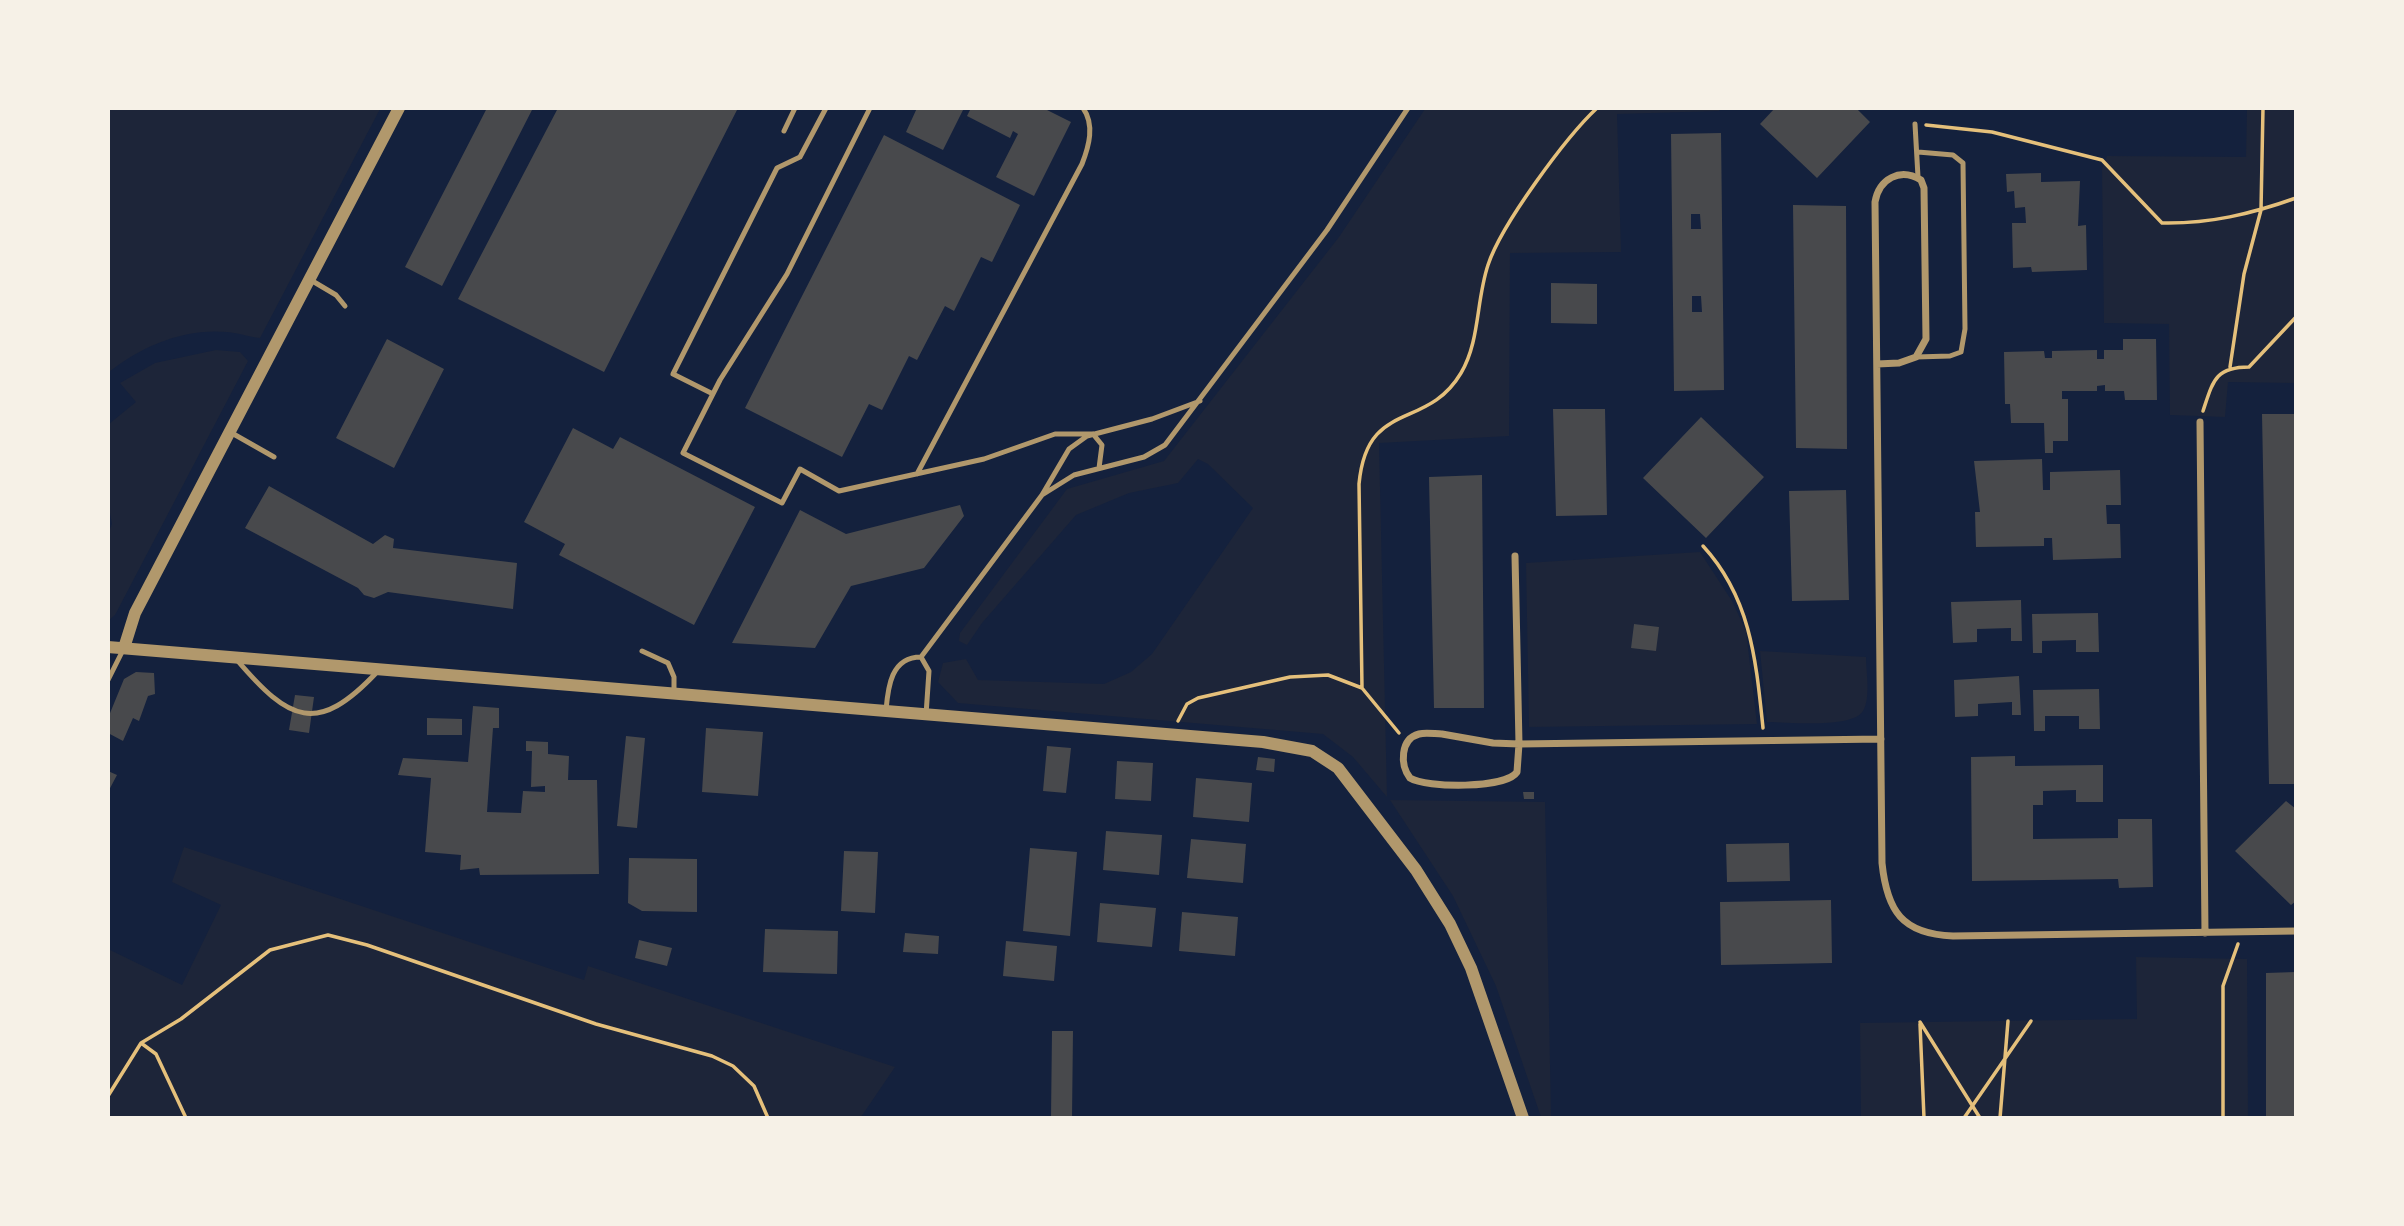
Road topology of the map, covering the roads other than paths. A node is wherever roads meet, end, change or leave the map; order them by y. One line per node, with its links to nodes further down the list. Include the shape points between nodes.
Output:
1 (399, 108): 11 (street)
2 (795, 108): 8 (lane)
3 (826, 108): 15 (lane, via 800,157 777,168 674,374)
4 (870, 108): 15 (lane, via 782,282)
5 (1083, 108): 22 (lane, via 1090,132 1082,164)
6 (1408, 108): 16 (lane, via 1327,230)
7 (1915, 124): 9 (lane)
8 (784, 131)
9 (1918, 152): 10 (lane); 13 (lane, via 1953,155 1963,163 1965,329 1961,352)
10 (1918, 177): 13 (street, via 1924,188 1927,325 1924,347); 14 (street, via 1889,178 1877,196)
11 (309, 279): 12 (lane); 18 (street)
12 (345, 306)
13 (1916, 357): 14 (street)
14 (1877, 364): 35 (street)
15 (713, 394): 22 (lane, via 684,453 782,503 800,469 839,491)
16 (1200, 401): 19 (lane); 21 (lane, via 1161,449)
17 (2200, 422): 38 (street)
18 (230, 432): 20 (lane); 26 (street, via 135,613)
19 (1093, 434): 21 (lane, via 1102,445); 22 (lane, via 1055,433 984,459); 23 (lane, via 1063,455)
20 (274, 457)
21 (1099, 468): 23 (lane, via 1066,479)
22 (916, 475)
23 (1042, 495): 29 (lane)
24 (1515, 556): 36 (street)
25 (108, 647): 26 (street)
26 (124, 648): 28 (street); 31 (lane)
27 (642, 651): 32 (lane, via 668,663)
28 (235, 657): 30 (street); 30 (lane, via 266,694 314,714 339,707)
29 (921, 657): 33 (lane, via 906,659 894,672); 34 (lane, via 929,671)
30 (380, 670): 32 (street)
31 (108, 680)
32 (674, 694): 33 (street)
33 (885, 712): 34 (street)
34 (926, 715): 39 (street, via 1298,747 1318,754 1338,768 1416,870 1450,924 1489,1011)
35 (1881, 740): 36 (street); 38 (street, via 1885,886 1895,912 1913,927 1953,936)
36 (1519, 744): 36 (street, via 1418,734 1408,742 1402,759 1415,781 1508,781 1519,765)
37 (2295, 931): 38 (street)
38 (2205, 933)
39 (1524, 1118)

